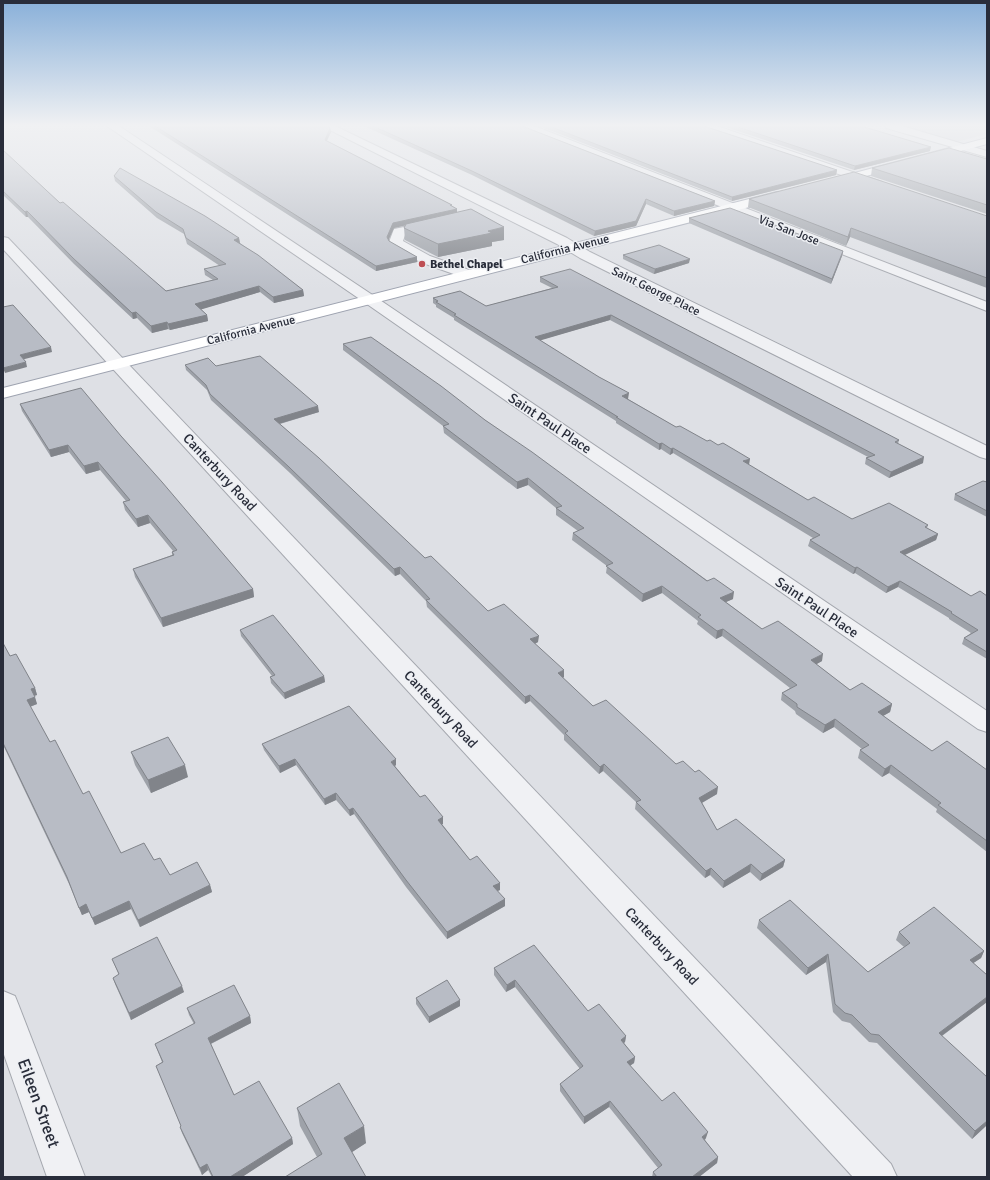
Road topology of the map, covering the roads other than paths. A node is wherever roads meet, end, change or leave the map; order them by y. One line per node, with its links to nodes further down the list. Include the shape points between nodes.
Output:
1 (194, 181): 16 (street, Saint Paul Place)
2 (440, 181): 10 (street, Saint George Place)
3 (663, 181): 9 (street, Via San Jose)
4 (835, 181): 6 (main road)
5 (871, 181): 7 (street)
6 (816, 186)
7 (892, 188)
8 (793, 192): 9 (main road, California Avenue)
9 (731, 208): 14 (main road, California Avenue); 17 (street, Via San Jose)
10 (499, 210): 11 (street); 14 (street, Saint George Place)
11 (481, 214)
12 (444, 222): 15 (street, via 400,232 396,242 425,259)
13 (3, 241): 18 (street, Canterbury Road)
14 (572, 247): 15 (main road, California Avenue); 20 (street, Saint George Place)
15 (467, 274): 16 (main road, California Avenue)
16 (369, 299): 18 (main road, California Avenue); 21 (street, Saint Paul Place)
17 (987, 307)
18 (119, 363): 19 (main road, California Avenue); 24 (street, Canterbury Road)
19 (3, 392)
20 (987, 453)
21 (987, 723)
22 (3, 1006): 23 (street, Eileen Street)
23 (66, 1177)
24 (878, 1177)

